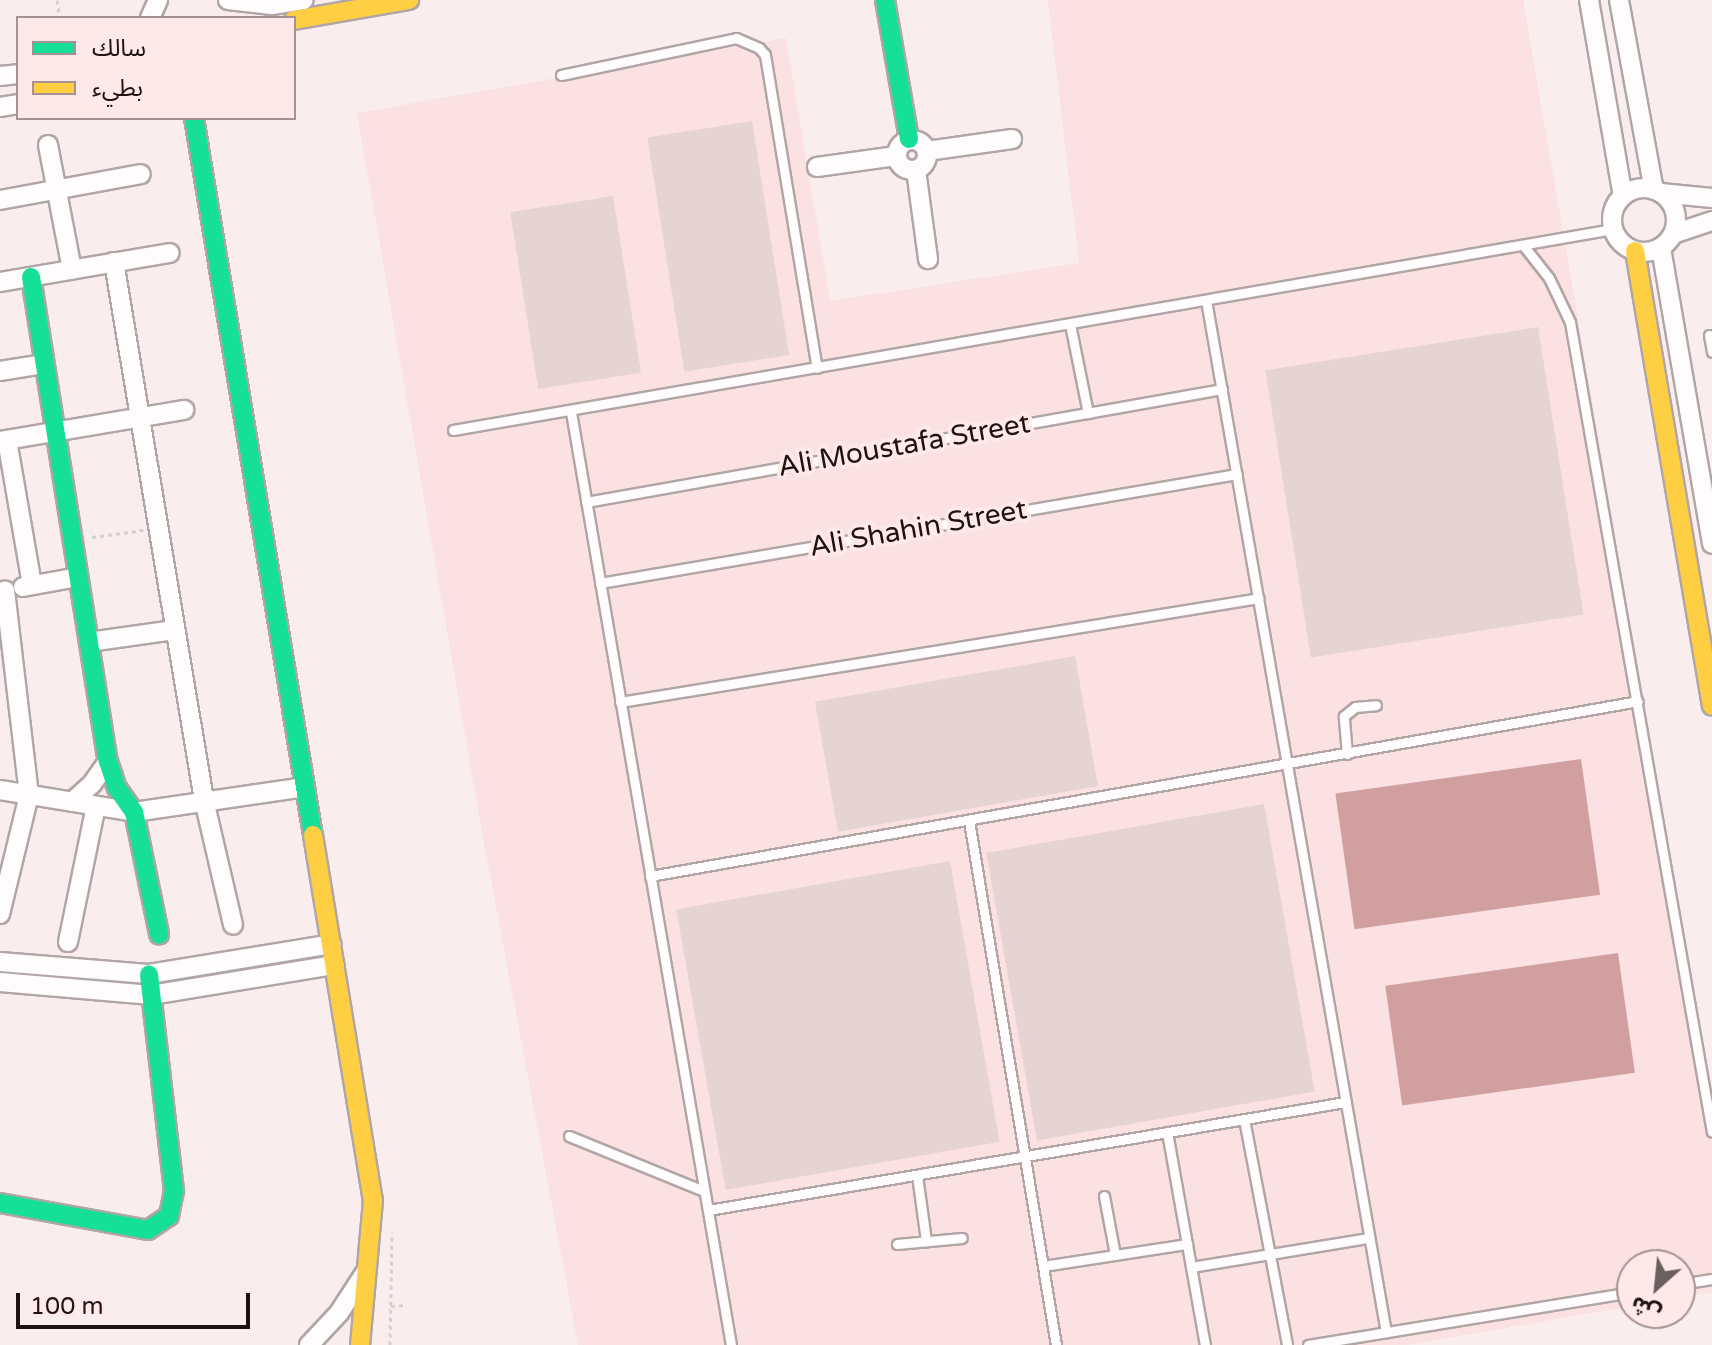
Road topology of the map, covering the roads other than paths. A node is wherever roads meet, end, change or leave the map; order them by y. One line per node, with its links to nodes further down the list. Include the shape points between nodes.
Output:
1 (228, 0): 7 (street)
2 (304, 0): 7 (street)
3 (409, 0): 8 (street)
4 (885, 0): 11 (street)
5 (1619, 4): 6 (street); 20 (street)
6 (1590, 6): 21 (street)
7 (255, 11)
8 (296, 20)
9 (561, 75): 40 (lane, via 736,38 759,48 765,55)
10 (194, 120): 67 (street)
11 (909, 139): 14 (street, via 921,142); 15 (street)
12 (1012, 139): 14 (street)
13 (48, 145): 19 (street)
14 (927, 151): 17 (street, via 924,165)
15 (896, 156): 16 (street); 17 (street, via 905,169)
16 (817, 167)
17 (916, 170): 30 (street)
18 (141, 174): 19 (street)
19 (56, 190): 23 (street); 32 (street)
20 (1658, 191): 21 (street, via 1638,189); 22 (street); 26 (street, via 1676,216)
21 (1623, 196): 25 (street, via 1613,211)
22 (1712, 198)
23 (0, 200)
24 (1712, 221): 26 (street)
25 (1613, 229): 27 (lane); 28 (street)
26 (1667, 241): 28 (street); 52 (street)
27 (1523, 245): 35 (lane); 60 (lane, via 1549,278 1570,322)
28 (1635, 251): 63 (street)
29 (170, 253): 31 (street)
30 (928, 259)
31 (114, 262): 32 (street); 46 (street)
32 (72, 270): 33 (street)
33 (31, 277): 34 (street); 39 (street)
34 (0, 282)
35 (1206, 300): 36 (lane); 42 (lane)
36 (1070, 324): 40 (lane); 45 (lane)
37 (1709, 335): 38 (lane)
38 (1712, 352)
39 (44, 364): 41 (street); 48 (street)
40 (817, 368): 44 (lane)
41 (0, 371)
42 (1222, 389): 45 (lane, Ali Moustafa Street); 50 (lane)
43 (184, 410): 46 (street)
44 (571, 412): 47 (lane); 51 (lane)
45 (1088, 413): 51 (lane, Ali Moustafa Street)
46 (140, 417): 48 (street); 58 (street)
47 (453, 430)
48 (55, 432): 49 (street); 53 (street)
49 (4, 441): 55 (street)
50 (1237, 474): 54 (lane, Ali Shahin Street); 57 (lane)
51 (586, 502): 54 (lane)
52 (1712, 544)
53 (78, 577): 55 (street); 59 (street)
54 (600, 583): 61 (lane)
55 (32, 585): 56 (street)
56 (2, 590): 69 (street)
57 (1259, 598): 61 (lane); 66 (lane)
58 (174, 630): 59 (street); 70 (street)
59 (89, 642): 65 (street)
60 (1638, 701): 64 (lane); 89 (lane)
61 (620, 702): 75 (lane)
62 (1376, 705): 64 (lane, via 1355,707 1344,716)
63 (1712, 706)
64 (1347, 754): 66 (lane)
65 (108, 761): 71 (street); 73 (street, via 117,788)
66 (1286, 766): 74 (lane); 86 (lane)
67 (305, 787): 70 (street); 80 (street)
68 (0, 790): 69 (street)
69 (29, 795): 71 (street); 76 (street)
70 (204, 800): 73 (street); 77 (street)
71 (72, 802): 72 (street)
72 (96, 806): 73 (street); 79 (street)
73 (134, 812): 78 (street)
74 (969, 821): 75 (lane); 91 (lane)
75 (650, 876): 93 (lane)
76 (0, 914)
77 (233, 925)
78 (159, 934)
79 (68, 942)
80 (332, 944): 82 (street); 83 (street)
81 (0, 962): 83 (street)
82 (335, 965): 85 (street); 105 (street, via 373,1200)
83 (149, 974): 85 (street)
84 (0, 982): 85 (street)
85 (151, 995): 95 (street, via 174,1191 169,1216 148,1230)
86 (1345, 1102): 87 (lane); 98 (lane)
87 (1244, 1119): 88 (lane); 102 (lane)
88 (1167, 1132): 91 (lane); 101 (lane)
89 (1712, 1132)
90 (569, 1136): 93 (lane)
91 (1025, 1156): 92 (lane); 104 (lane)
92 (917, 1175): 96 (lane); 99 (lane)
93 (704, 1191): 96 (lane)
94 (1104, 1196): 103 (lane)
95 (0, 1203)
96 (708, 1210): 111 (lane)
97 (962, 1238): 99 (lane)
98 (1369, 1238): 102 (lane); 108 (lane)
99 (926, 1241): 100 (lane)
100 (897, 1244)
101 (1187, 1244): 103 (lane); 106 (lane)
102 (1270, 1254): 106 (lane); 114 (lane)
103 (1115, 1255): 104 (lane)
104 (1043, 1266): 112 (lane)
105 (369, 1267): 109 (street); 110 (street)
106 (1191, 1267): 113 (lane)
107 (1616, 1295): 108 (lane)
108 (1386, 1332): 115 (lane)
109 (315, 1341)
110 (360, 1345)
111 (731, 1345)
112 (1056, 1345)
113 (1205, 1345)
114 (1287, 1345)
115 (1308, 1345)

